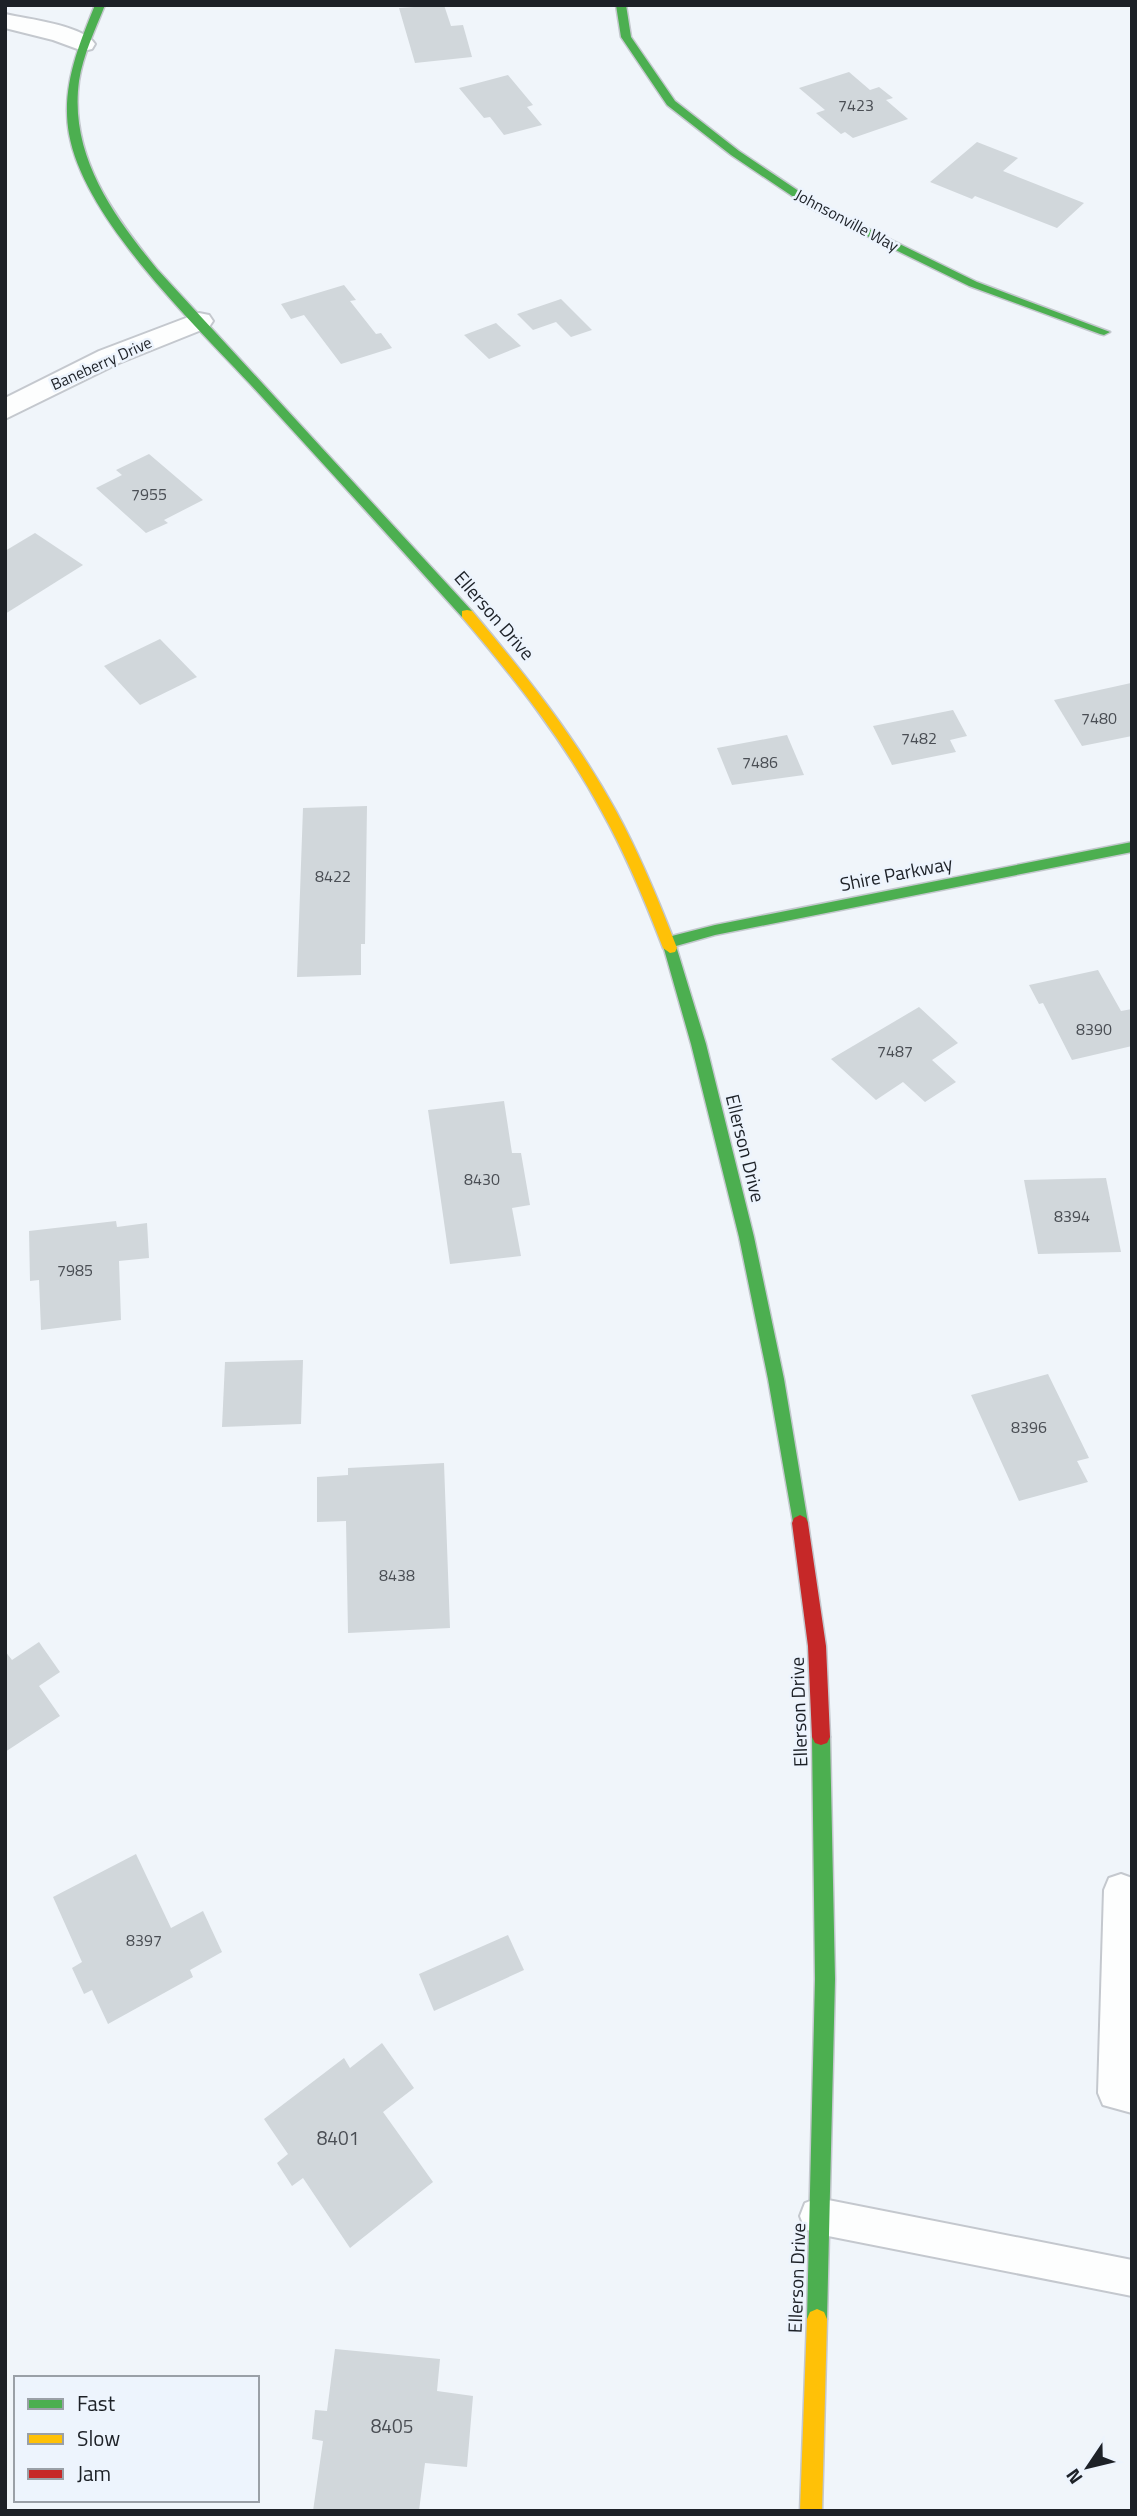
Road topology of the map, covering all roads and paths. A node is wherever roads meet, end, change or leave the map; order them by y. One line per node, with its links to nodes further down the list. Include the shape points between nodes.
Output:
1 (100, 5): 4 (street, Ellerson Drive)
2 (621, 5): 6 (street, Johnsonville Way, via 626,37 671,103 735,153 814,206 972,284)
3 (5, 21): 4 (street)
4 (83, 44): 5 (street, Ellerson Drive, via 70,90 72,127 82,163 131,244)
5 (199, 321): 7 (street, Baneberry Drive, via 109,357); 9 (street, Ellerson Drive, via 511,663 571,744 623,834)
6 (1104, 332)
7 (5, 410)
8 (1132, 848): 9 (street, Shire Parkway)
9 (669, 942): 12 (street, Ellerson Drive, via 748,1242 793,1465 817,1653 826,1947)
10 (1121, 1890): 11 (lane, via 1115,2093)
11 (1132, 2096)
12 (818, 2216): 13 (lane); 14 (street, Ellerson Drive)
13 (1132, 2278)
14 (811, 2511)

